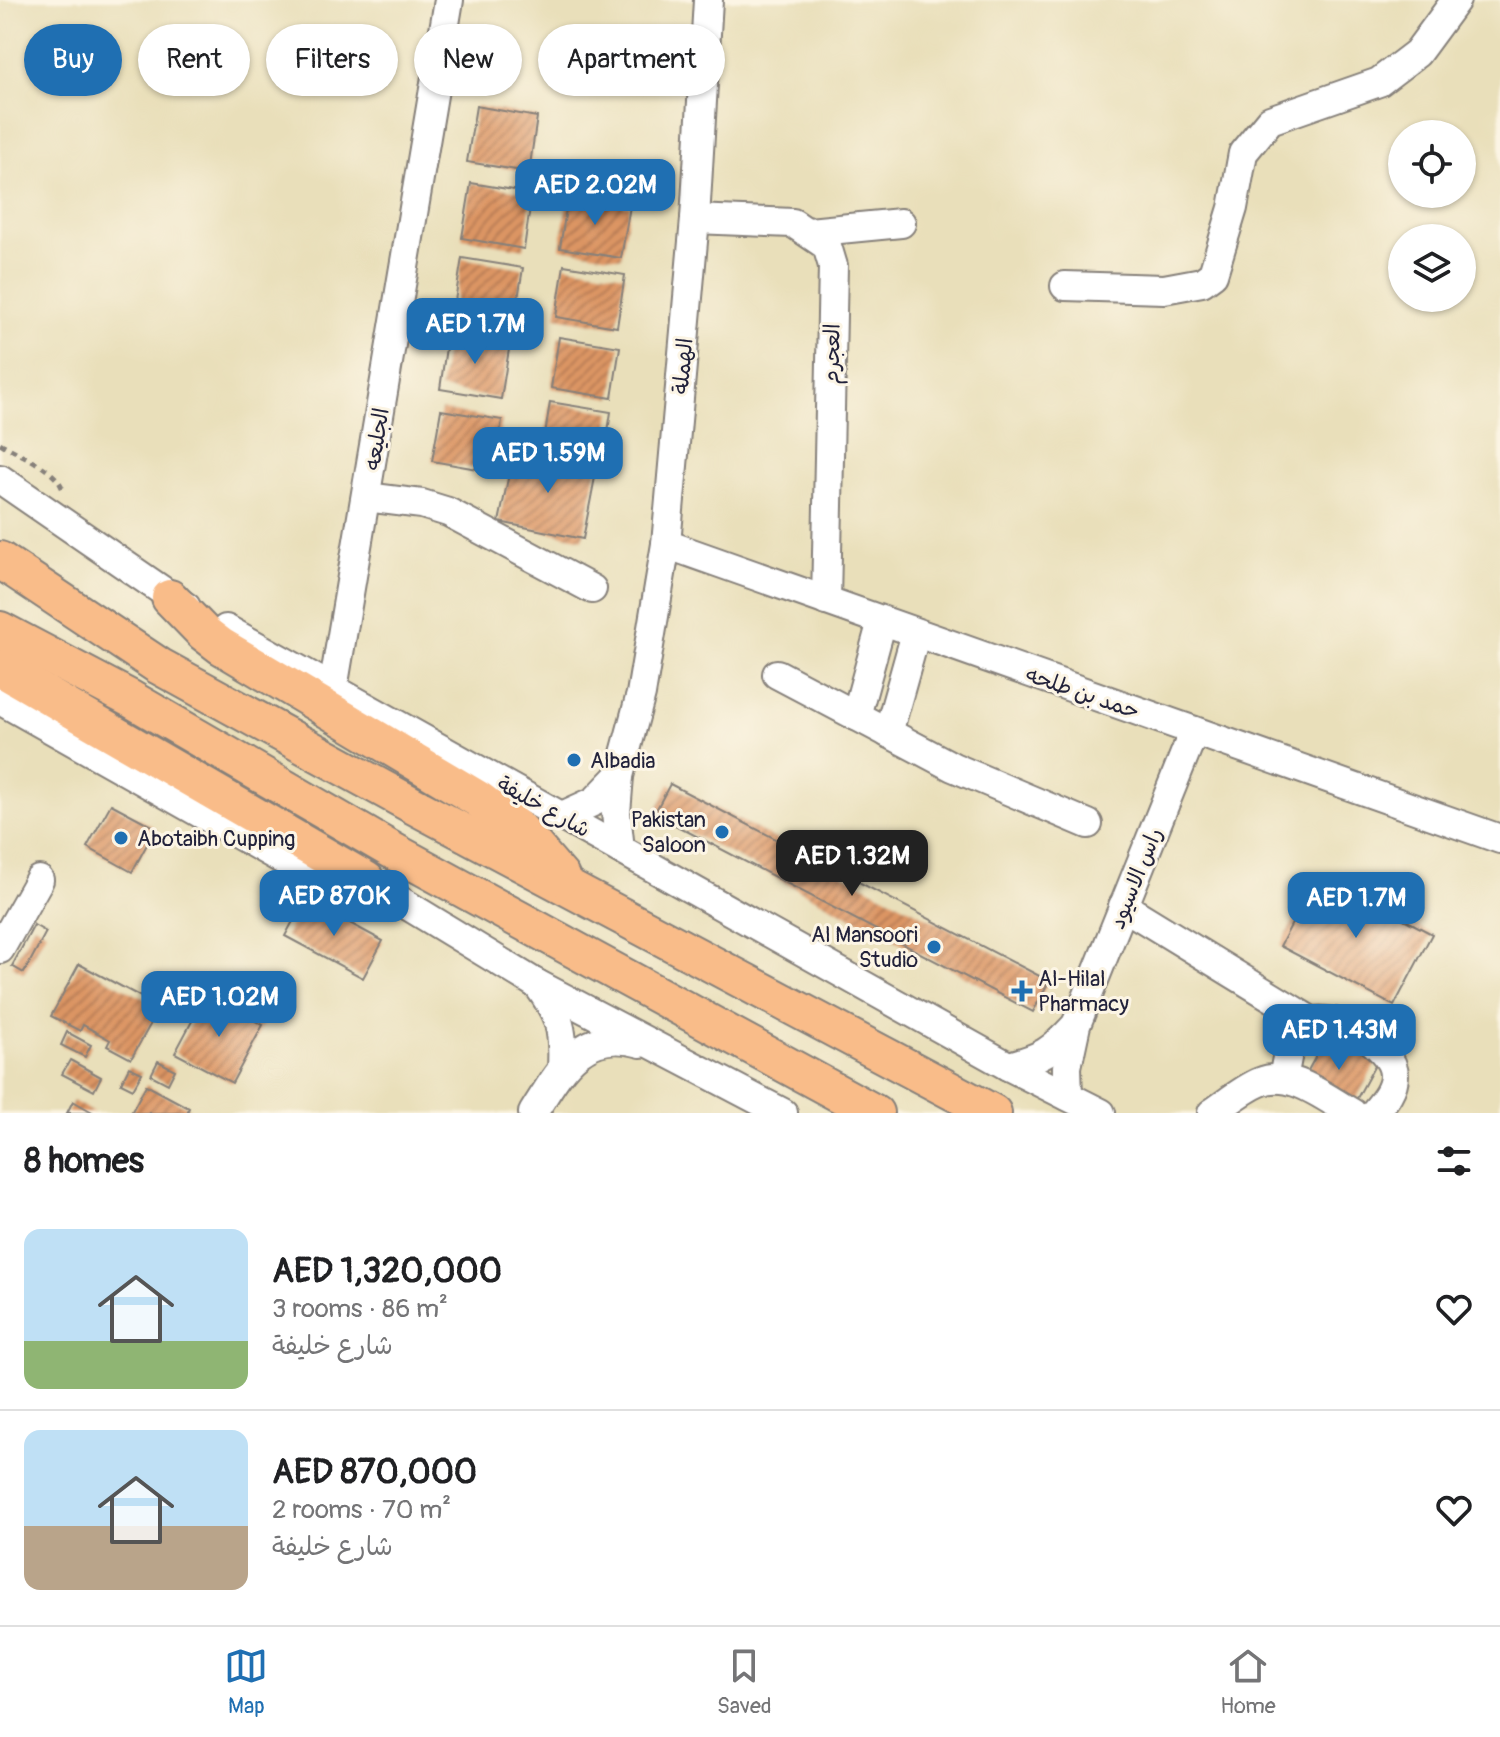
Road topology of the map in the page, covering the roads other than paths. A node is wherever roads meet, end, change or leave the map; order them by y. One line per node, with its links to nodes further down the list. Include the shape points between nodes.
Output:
1 (449, 0): 9 (street, الجليعه)
2 (708, 0): 4 (street, الهملة)
3 (1456, 0): 7 (street, via 1417,53 1379,82 1270,120 1243,153 1213,274 1202,282 1164,289)
4 (695, 219): 6 (street, via 793,223); 10 (street, الهملة)
5 (901, 223): 6 (street)
6 (809, 232): 14 (street, العجرم, via 827,246 833,266)
7 (1065, 286)
8 (0, 479): 13 (street, شارع خليفة)
9 (366, 497): 12 (street, via 448,512); 20 (street, الجليعه)
10 (666, 544): 14 (street, حمد بن طلحه); 25 (street, الهملة, via 641,694)
11 (0, 560): 32 (main road, via 159,666)
12 (592, 589)
13 (170, 598): 20 (street, شارع خليفة); 32 (main road, via 221,646 501,815 541,852)
14 (826, 601): 15 (street, حمد بن طلحه)
15 (882, 621): 17 (street, حمد بن طلحه); 22 (street)
16 (0, 630): 45 (main road)
17 (916, 633): 23 (street, حمد بن طلحه); 24 (street)
18 (0, 668): 31 (main road)
19 (777, 674): 22 (street)
20 (333, 689): 26 (street, شارع خليفة)
21 (0, 700): 31 (street, via 301,870 333,881)
22 (856, 716): 24 (street)
23 (1194, 731): 28 (street, حمد بن طلحه); 33 (street, راس الاسيود)
24 (888, 733): 27 (street)
25 (619, 776): 26 (street, via 595,801); 29 (street, الهملة)
26 (562, 816): 29 (street, شارع خليفة)
27 (1088, 824)
28 (1500, 839)
29 (620, 849): 39 (street, شارع خليفة)
30 (39, 880): 34 (street)
31 (366, 880): 35 (street)
32 (568, 889): 46 (main road)
33 (1123, 906): 36 (street); 37 (street, راس الاسيود)
34 (0, 949)
35 (535, 983): 38 (street); 40 (street, via 555,1007 564,1037)
36 (1311, 1021): 41 (street, via 1296,1032); 50 (street, via 1332,1020 1389,1057 1393,1083)
37 (1076, 1025): 39 (street, راس الاسيود, via 1037,1059); 42 (street, راس الاسيود, via 1067,1067)
38 (655, 1047): 40 (street, via 621,1037 587,1045); 44 (street)
39 (1008, 1066): 42 (street, شارع خليفة)
40 (562, 1068): 43 (street)
41 (1283, 1078): 48 (street, via 1257,1083); 49 (street)
42 (1068, 1096): 47 (street, شارع خليفة)
43 (533, 1113)
44 (783, 1113)
45 (875, 1113)
46 (993, 1113)
47 (1101, 1113)
48 (1212, 1113)
49 (1352, 1113)
50 (1374, 1113)

